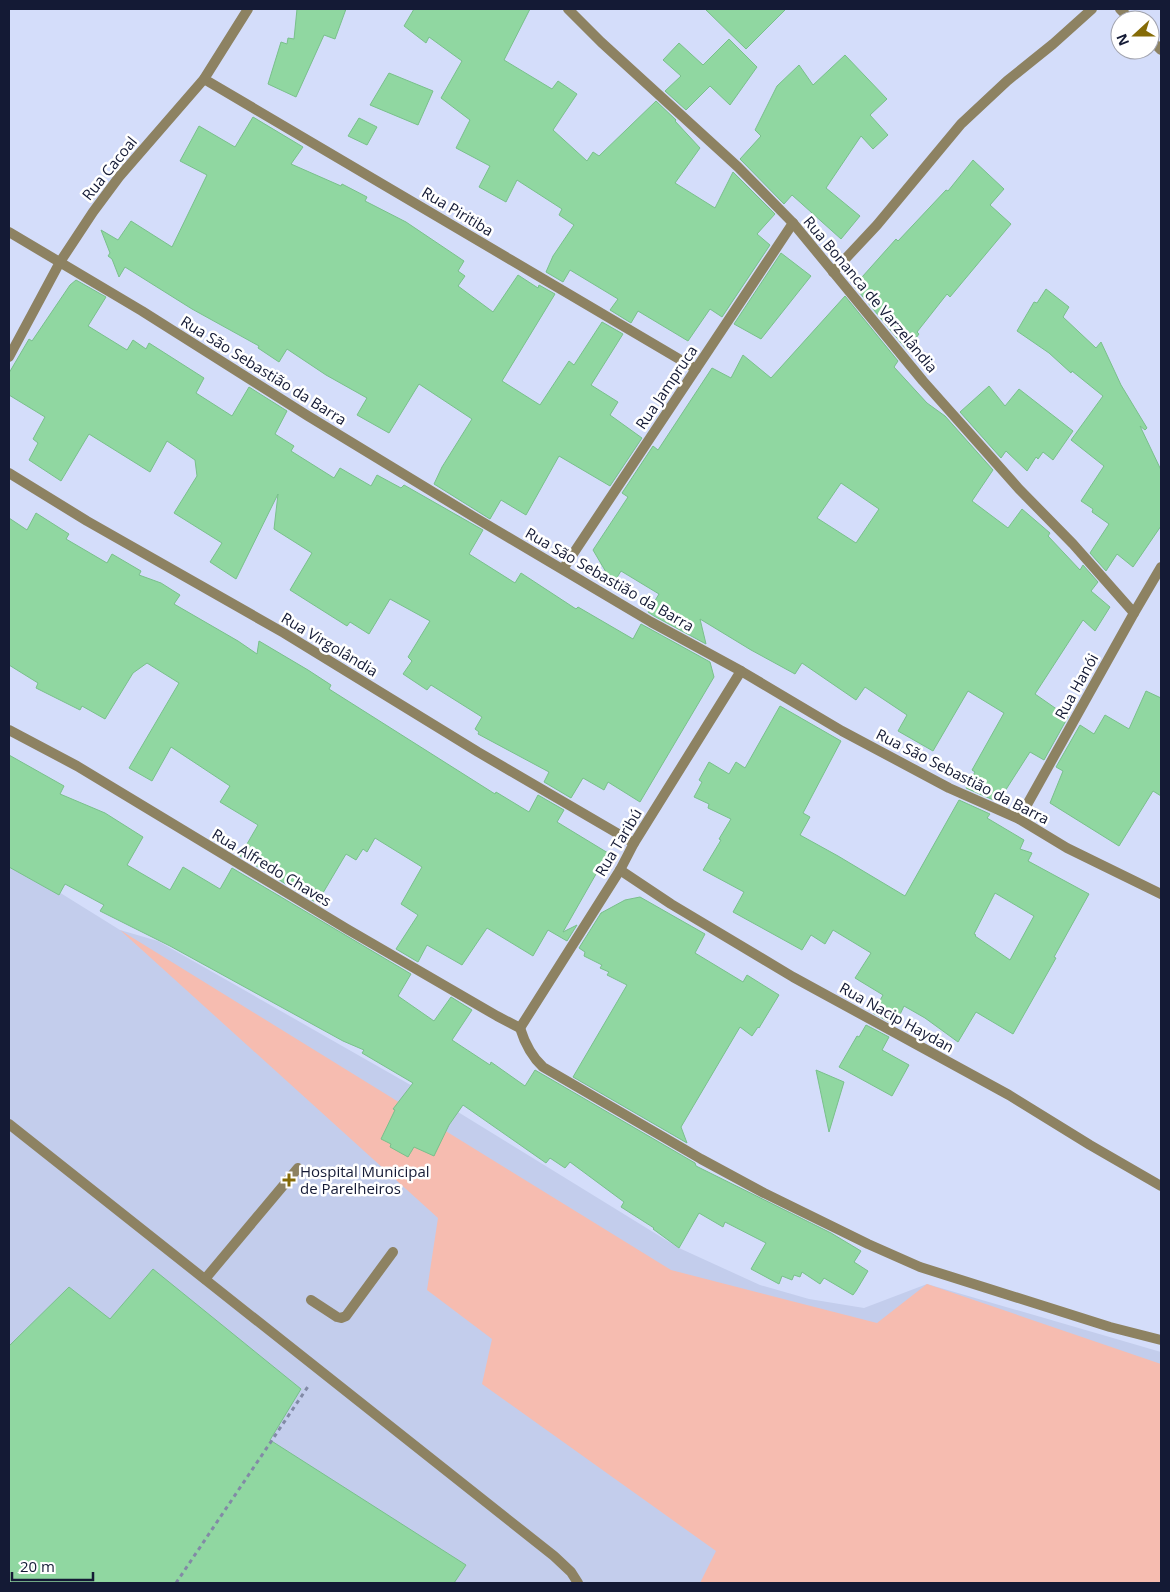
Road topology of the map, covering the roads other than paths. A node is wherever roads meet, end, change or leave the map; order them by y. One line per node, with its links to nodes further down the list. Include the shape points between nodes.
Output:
1 (248, 9): 4 (street, Rua Cacoal)
2 (568, 9): 5 (street, Rua Bonanca de Varzelândia, via 738,166)
3 (1092, 9): 8 (street, via 962,124)
4 (204, 78): 7 (street, Rua Cacoal, via 119,177); 10 (street, Rua Piritiba)
5 (793, 223): 8 (street, Rua Bonanca de Varzelândia); 10 (street, Rua Jampruca)
6 (9, 232): 7 (street, Rua São Sebastião da Barra)
7 (60, 262): 9 (street, Rua Cacoal); 13 (street, Rua São Sebastião da Barra)
8 (834, 272): 14 (street, Rua Bonanca de Varzelândia, via 923,381)
9 (9, 357)
10 (696, 369): 13 (street, Rua Jampruca)
11 (9, 473): 18 (street, Rua Virgolândia)
12 (1161, 567): 14 (street, Rua Hanói)
13 (563, 569): 15 (street, Rua São Sebastião da Barra)
14 (1134, 613): 17 (street, Rua Hanói)
15 (741, 671): 17 (street, Rua São Sebastião da Barra, via 941,784); 18 (street, Rua Taribú)
16 (9, 730): 21 (street, Rua Alfredo Chaves, via 77,766 347,929)
17 (1019, 819): 20 (street, Rua São Sebastião da Barra, via 1067,848)
18 (634, 843): 19 (street, Rua Taribú)
19 (620, 870): 21 (street, Rua Taribú); 24 (street, Rua Nacip Haydan, via 793,977 1009,1095)
20 (1161, 894)
21 (520, 1028): 28 (street, via 533,1058 543,1066 733,1176 868,1244 920,1267)
22 (9, 1124): 26 (street)
23 (298, 1168): 26 (street)
24 (1161, 1186)
25 (394, 1252): 27 (street, via 346,1316 337,1317)
26 (205, 1279): 29 (street, via 554,1556)
27 (312, 1300)
28 (1161, 1340)
29 (578, 1583)

